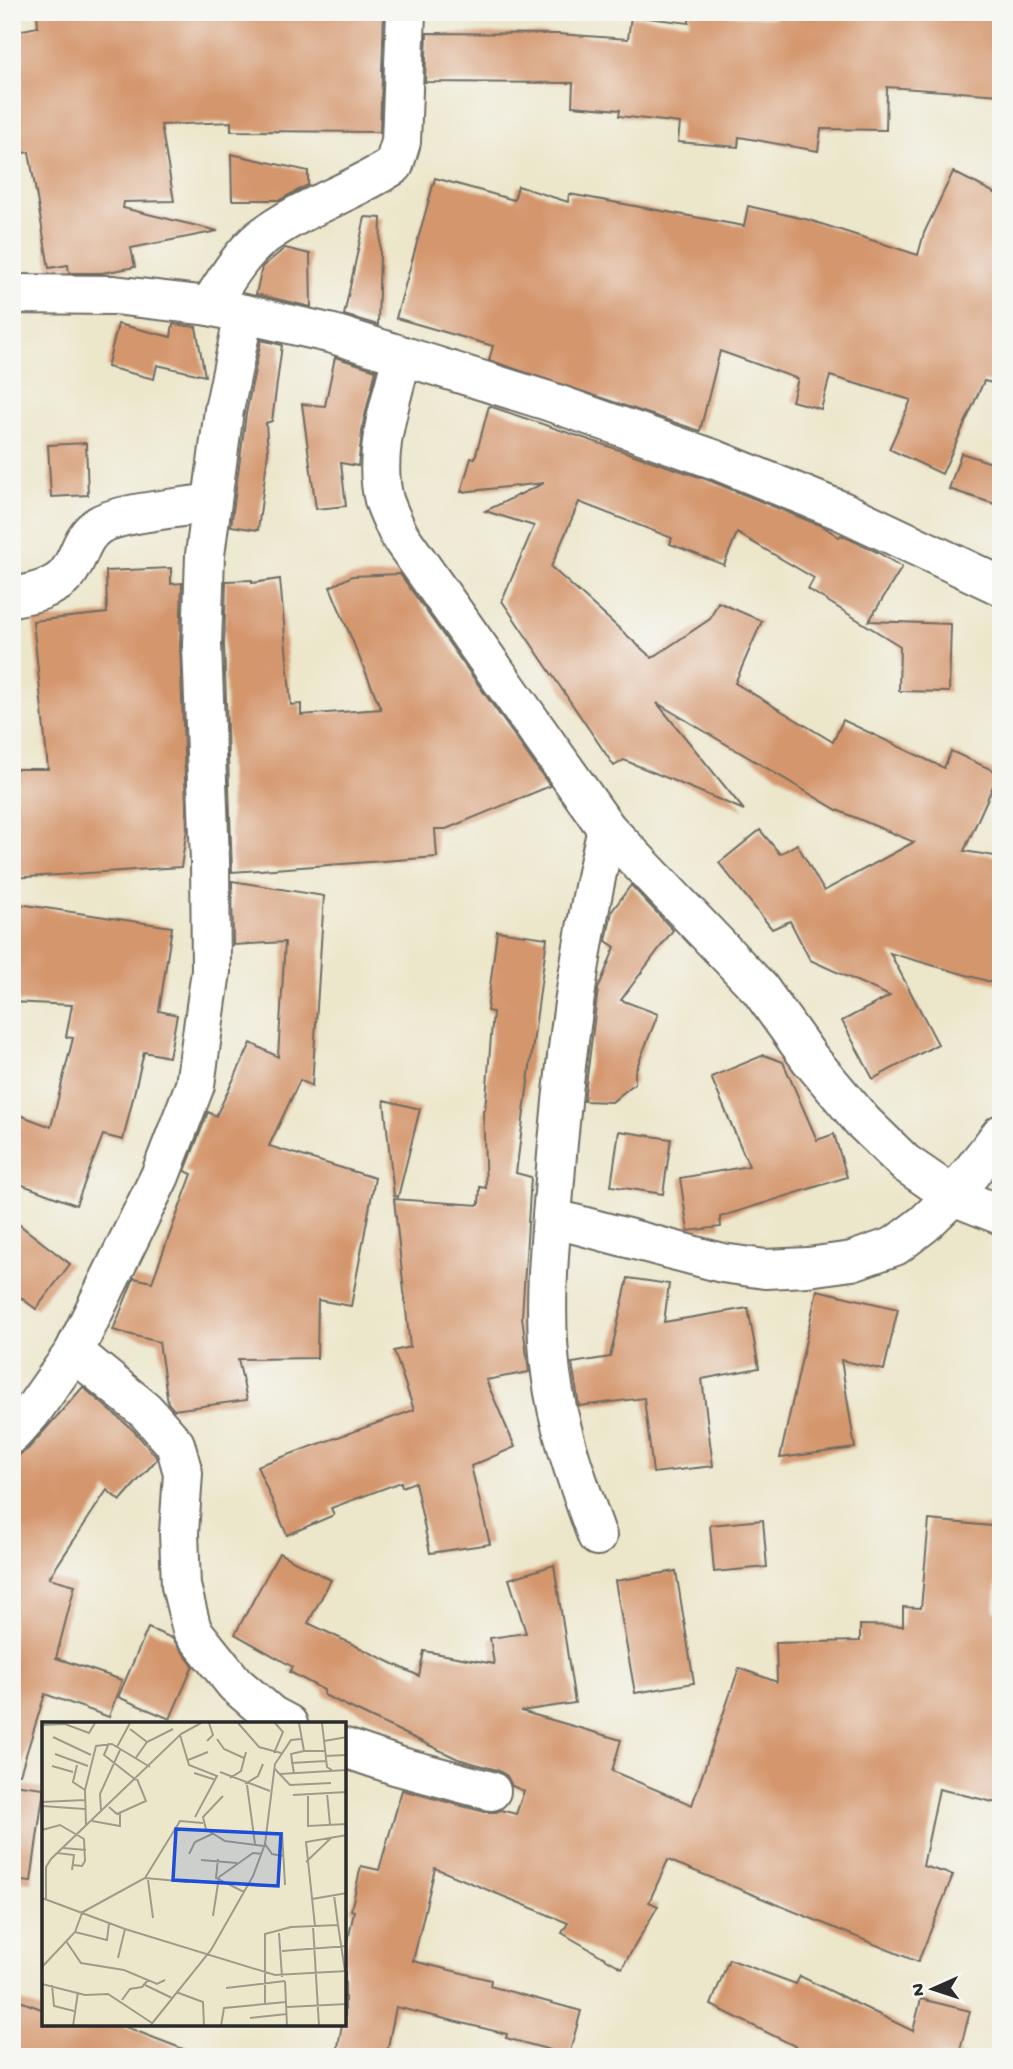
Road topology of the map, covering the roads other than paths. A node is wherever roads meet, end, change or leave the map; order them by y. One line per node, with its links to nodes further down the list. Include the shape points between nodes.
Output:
1 (406, 12): 3 (street, via 401,142 394,165 261,238 234,266)
2 (12, 294): 3 (street, via 114,295)
3 (227, 310): 4 (street, via 333,334); 5 (street, via 223,410)
4 (401, 356): 6 (street, via 716,460 842,511); 8 (street, via 382,442 380,474 385,502 399,535)
5 (211, 503): 7 (street, via 100,524 86,535 67,575 29,594); 13 (street, via 202,645 211,971 195,1085 160,1176)
6 (1001, 586)
7 (12, 597)
8 (607, 830): 10 (street, via 760,989 863,1122 905,1163); 12 (street, via 580,962)
9 (1001, 1134): 10 (street)
10 (953, 1196): 11 (street); 12 (street, via 895,1246 852,1261 787,1268 722,1264)
11 (1001, 1214)
12 (552, 1218): 15 (street, via 547,1319 551,1373 575,1477)
13 (74, 1352): 14 (street); 16 (street, via 146,1411 175,1444 183,1473 178,1533 181,1586 192,1630 235,1684)
14 (12, 1434)
15 (597, 1536)
16 (284, 1722)
17 (346, 1748): 18 (street)
18 (491, 1791)

